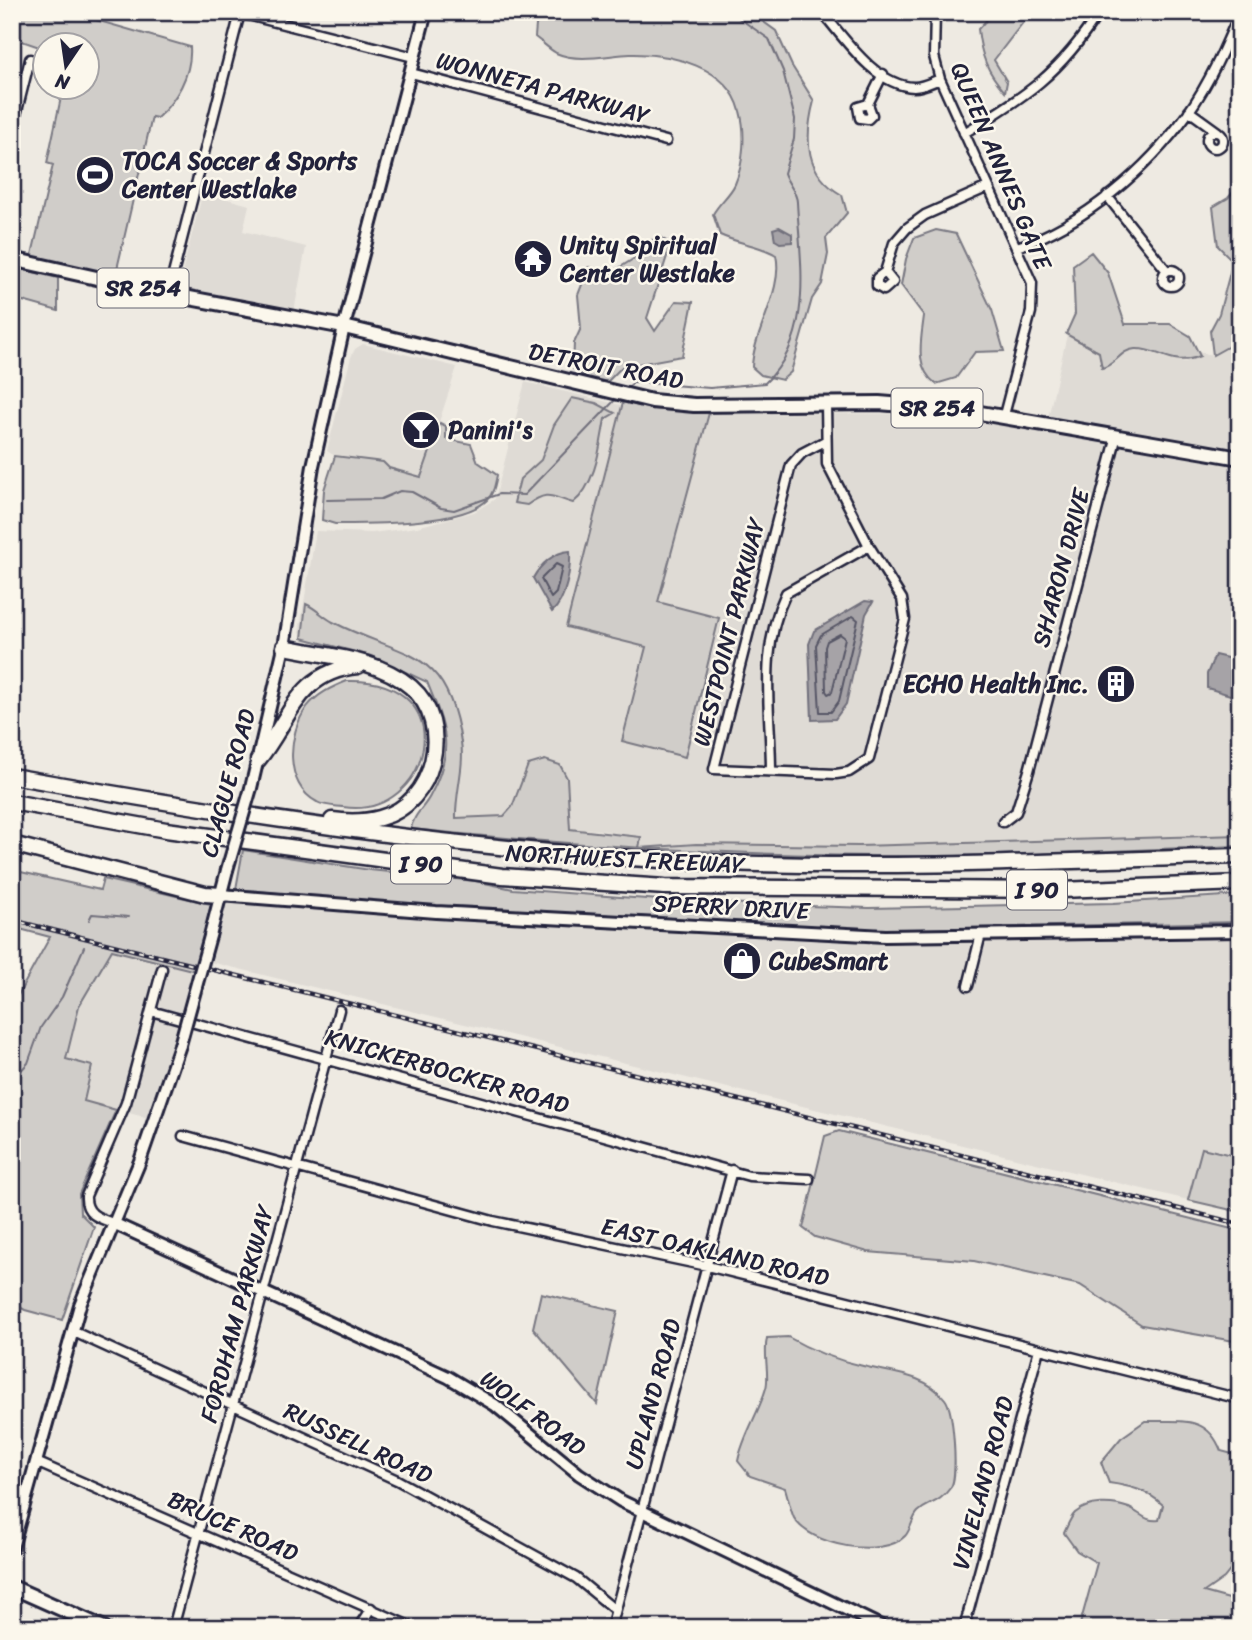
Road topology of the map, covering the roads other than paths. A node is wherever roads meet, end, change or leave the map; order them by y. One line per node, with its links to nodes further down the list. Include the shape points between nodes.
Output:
1 (426, 12): 7 (street, CLAGUE ROAD)
2 (822, 12): 10 (street, via 861,59)
3 (935, 12): 11 (street, QUEEN ANNES GATE, via 934,56)
4 (1099, 12): 16 (street, via 1057,69)
5 (1240, 12): 13 (street, via 1218,63)
6 (238, 13): 7 (street); 24 (street)
7 (414, 57): 9 (street, CLAGUE ROAD)
8 (30, 59): 14 (street)
9 (411, 73): 17 (street, WONNETA PARKWAY); 25 (street, CLAGUE ROAD)
10 (883, 74): 11 (street, via 914,87); 12 (street)
11 (940, 79): 16 (street, QUEEN ANNES GATE)
12 (868, 104)
13 (1189, 111): 15 (street); 19 (street, via 1158,149)
14 (12, 131)
15 (1218, 132)
16 (964, 133): 18 (street, QUEEN ANNES GATE)
17 (666, 141)
18 (988, 187): 20 (street, QUEEN ANNES GATE); 23 (street, via 906,228 894,243)
19 (1107, 196): 20 (street, via 1057,229); 22 (street)
20 (1017, 247): 27 (street, QUEEN ANNES GATE, via 1033,297)
21 (12, 259): 24 (main road, DETROIT ROAD / SR 254)
22 (1167, 271)
23 (885, 272)
24 (168, 294): 25 (main road, DETROIT ROAD / SR 254)
25 (344, 327): 26 (main road, DETROIT ROAD / SR 254, via 630,397 694,405); 32 (street, CLAGUE ROAD, via 313,466)
26 (826, 404): 27 (main road, DETROIT ROAD / SR 254, via 879,403); 29 (street, WESTPOINT PARKWAY)
27 (1004, 415): 28 (main road, DETROIT ROAD / SR 254)
28 (1116, 439): 30 (main road, DETROIT ROAD / SR 254); 39 (street, SHARON DRIVE, via 1029,771 1016,813)
29 (825, 441): 31 (street, WESTPOINT PARKWAY, via 827,464); 35 (street, WESTPOINT PARKWAY, via 791,465 714,769)
30 (1240, 458)
31 (869, 546): 35 (street, via 786,593 780,604 767,656); 35 (street, WESTPOINT PARKWAY, via 902,599 905,619 869,759 849,772)
32 (284, 647): 33 (highway); 34 (street, CLAGUE ROAD)
33 (371, 665): 34 (highway, via 348,667 313,681 287,711); 38 (highway, via 413,689 433,725 435,749 430,772 419,791 382,818 346,822)
34 (258, 760): 43 (street, CLAGUE ROAD, bridge)
35 (771, 771)
36 (12, 776): 38 (highway, NORTHWEST FREEWAY / I 90)
37 (12, 802): 42 (highway, NORTHWEST FREEWAY / I 90, via 166,831 502,876 652,886 1060,890)
38 (263, 819): 41 (highway, NORTHWEST FREEWAY / I 90, via 433,842 726,863 959,865)
39 (1003, 822)
40 (12, 844): 43 (highway)
41 (1240, 856)
42 (1240, 883)
43 (221, 895): 45 (street, SPERRY DRIVE, via 834,934); 55 (street, CLAGUE ROAD, bridge, via 180,1045)
44 (1240, 931): 45 (street, SPERRY DRIVE)
45 (981, 934): 47 (street)
46 (162, 969): 49 (street)
47 (968, 986)
48 (338, 1010): 50 (street, FORDHAM PARKWAY)
49 (151, 1011): 50 (street, KNICKERBOCKER ROAD); 55 (street, via 126,1103 86,1196 92,1215)
50 (325, 1058): 52 (street, FORDHAM PARKWAY); 53 (street, KNICKERBOCKER ROAD)
51 (183, 1136): 52 (street, EAST OAKLAND ROAD)
52 (297, 1167): 56 (street, EAST OAKLAND ROAD, via 506,1224); 57 (street, FORDHAM PARKWAY)
53 (732, 1170): 54 (street, KNICKERBOCKER ROAD); 56 (street, UPLAND ROAD)
54 (809, 1179)
55 (113, 1223): 57 (street, WOLF ROAD); 58 (street, CLAGUE ROAD)
56 (707, 1266): 59 (street, EAST OAKLAND ROAD); 63 (street, UPLAND ROAD)
57 (263, 1292): 61 (street, FORDHAM PARKWAY); 63 (street, WOLF ROAD, via 472,1390 579,1475)
58 (72, 1331): 61 (street, RUSSELL ROAD); 62 (street, CLAGUE ROAD)
59 (1039, 1349): 60 (street, EAST OAKLAND ROAD); 75 (street, VINELAND ROAD)
60 (1240, 1399)
61 (233, 1406): 64 (street, FORDHAM PARKWAY); 68 (street, RUSSELL ROAD, via 397,1480 576,1578)
62 (36, 1462): 64 (street, BRUCE ROAD); 65 (street, CLAGUE ROAD)
63 (641, 1513): 68 (street, UPLAND ROAD); 74 (street, WOLF ROAD)
64 (198, 1531): 67 (street, BRUCE ROAD); 70 (street, FORDHAM PARKWAY)
65 (12, 1548)
66 (13, 1590): 69 (main road)
67 (371, 1608): 71 (street); 72 (street, BRUCE ROAD)
68 (615, 1610): 73 (street, UPLAND ROAD)
69 (104, 1628)
70 (173, 1628)
71 (358, 1628)
72 (414, 1628)
73 (611, 1628)
74 (886, 1628)
75 (964, 1628)

